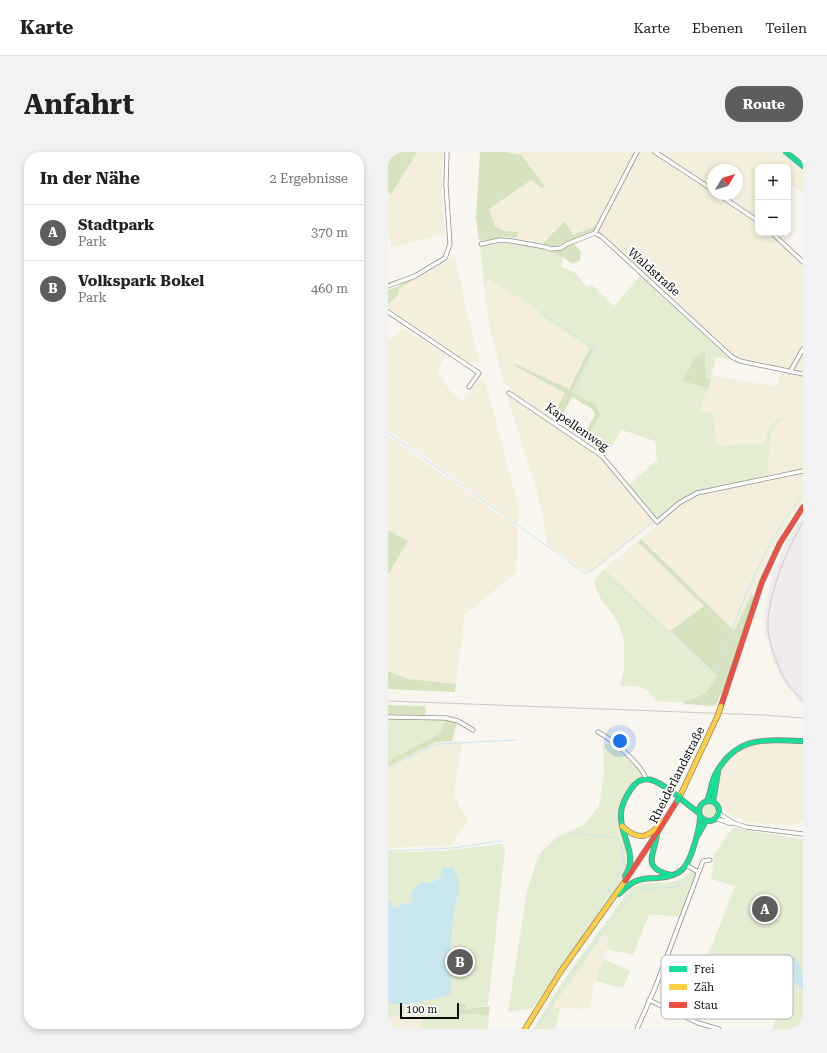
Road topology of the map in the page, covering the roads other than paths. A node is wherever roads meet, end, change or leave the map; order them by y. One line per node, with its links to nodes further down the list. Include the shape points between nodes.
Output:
1 (448, 152): 13 (street, via 446,185 450,244 445,258 415,276)
2 (637, 152): 9 (street)
3 (655, 152): 6 (street)
4 (786, 152): 5 (main road)
5 (803, 166)
6 (707, 186)
7 (727, 200): 8 (street)
8 (755, 219)
9 (595, 233): 11 (street, via 561,248 551,249 500,240); 16 (street, Waldstraße, via 602,236 732,357)
10 (775, 236): 12 (street)
11 (481, 244)
12 (803, 262)
13 (388, 286)
14 (388, 312): 18 (street, via 478,373)
15 (803, 349): 16 (street)
16 (790, 372): 17 (street, Waldstraße)
17 (803, 374)
18 (468, 387)
19 (509, 394): 20 (street, Kapellenweg, via 602,456 657,522 679,503 696,494)
20 (803, 471)
21 (803, 507): 34 (main road, Rheiderlandstraße, bridge, via 778,546 762,582 718,715)
22 (388, 717): 23 (street, via 446,718 458,721)
23 (473, 730)
24 (598, 732): 27 (street, via 634,762)
25 (803, 741): 26 (main road, via 771,740 745,744 734,749)
26 (719, 767): 28 (main road); 29 (main road)
27 (646, 779): 30 (main road, via 658,782); 38 (main road, via 637,782 628,792 620,816)
28 (707, 801): 29 (main road); 31 (main road)
29 (713, 802): 32 (main road, via 718,807)
30 (686, 803): 31 (main road); 33 (main road)
31 (700, 806): 33 (main road)
32 (718, 813): 35 (main road); 37 (street)
33 (700, 815): 36 (main road); 41 (main road)
34 (667, 818): 38 (main road, via 652,833 643,837 631,834); 39 (main road, Rheiderlandstraße)
35 (716, 818): 36 (main road); 37 (street)
36 (706, 821): 41 (main road)
37 (734, 823): 40 (street, via 746,827)
38 (622, 825): 46 (main road, via 631,858 628,872 621,882)
39 (658, 834): 45 (main road, via 651,860 659,872); 46 (main road, Rheiderlandstraße)
40 (803, 834)
41 (697, 836): 43 (main road)
42 (710, 860): 44 (street, via 703,861)
43 (688, 866): 44 (street); 45 (main road)
44 (698, 872): 48 (street)
45 (673, 876): 47 (main road, via 637,880)
46 (622, 887): 47 (main road, Rheiderlandstraße)
47 (614, 897): 54 (main road, Rheiderlandstraße, via 562,969)
48 (667, 955)
49 (661, 971): 50 (street)
50 (649, 1000): 51 (street); 55 (street)
51 (661, 1006)
52 (689, 1019): 53 (street)
53 (711, 1028): 56 (street)
54 (525, 1029)
55 (637, 1029)
56 (719, 1029)

